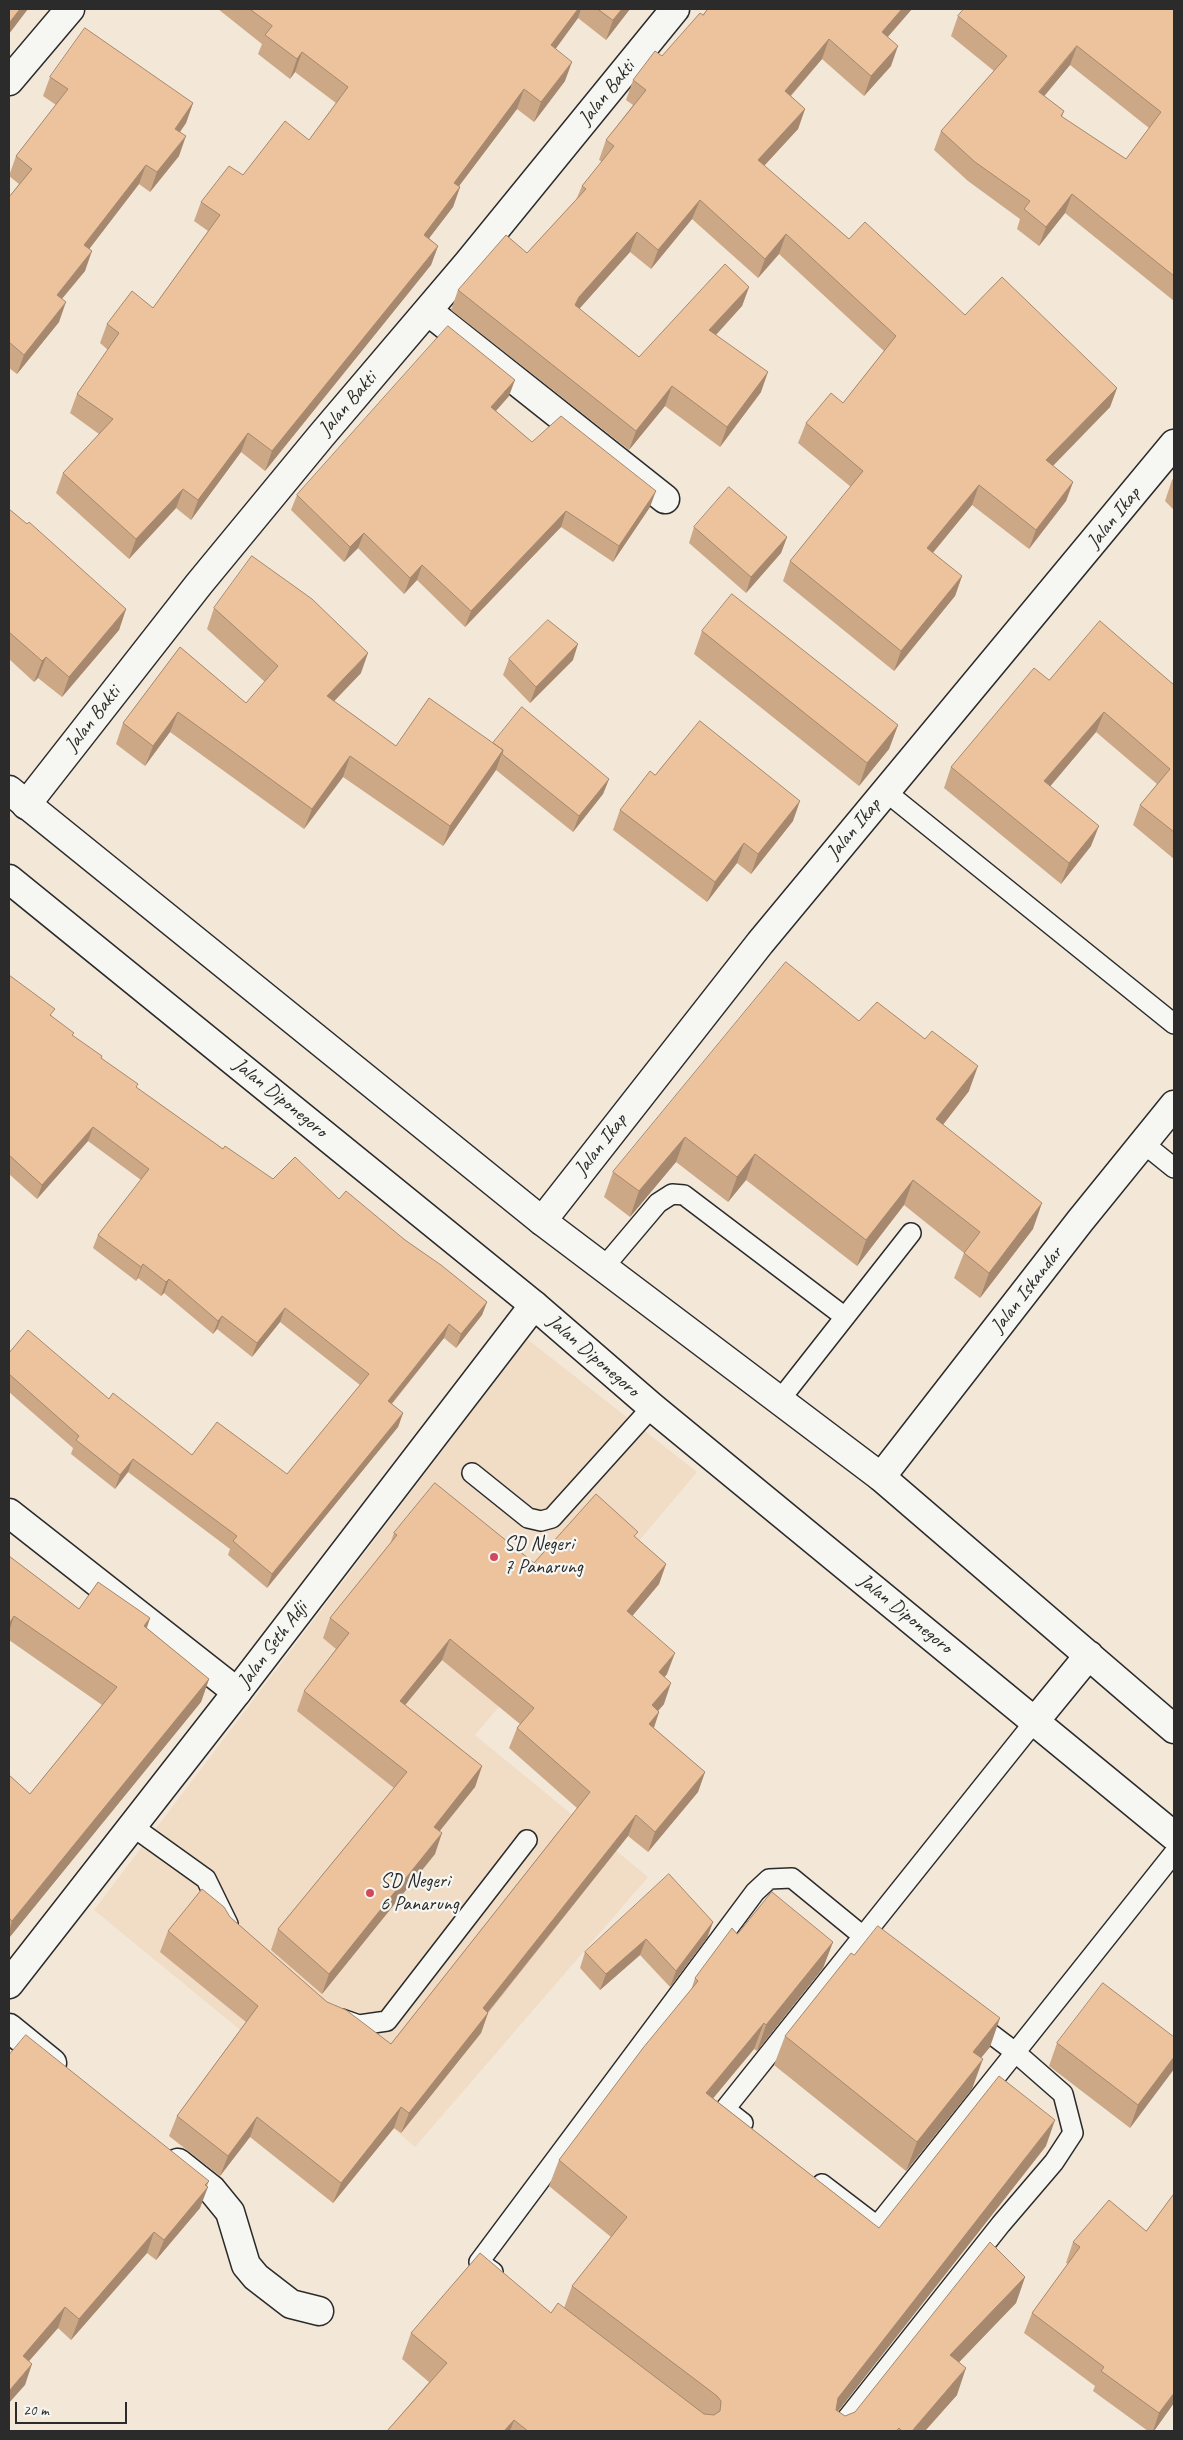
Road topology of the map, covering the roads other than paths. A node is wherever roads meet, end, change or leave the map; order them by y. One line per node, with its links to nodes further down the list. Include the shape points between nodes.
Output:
1 (70, 9): 3 (street)
2 (675, 9): 4 (street, Jalan Bakti)
3 (9, 81)
4 (428, 311): 6 (street); 8 (street, Jalan Bakti)
5 (1174, 444): 7 (street, Jalan Ikap)
6 (665, 499)
7 (885, 791): 10 (lane); 14 (street, Jalan Ikap, via 760,943)
8 (17, 797): 14 (street)
9 (13, 889): 17 (street, Jalan Diponegoro)
10 (1174, 1024)
11 (1174, 1105): 12 (street, Jalan Iskandar)
12 (1143, 1143): 13 (lane); 22 (street, Jalan Iskandar)
13 (1174, 1168)
14 (542, 1220): 16 (street)
15 (911, 1233): 18 (lane)
16 (604, 1267): 18 (lane, via 658,1203 672,1194 684,1194); 19 (street)
17 (534, 1304): 20 (street, Jalan Diponegoro); 25 (street, Jalan Seth Adji)
18 (845, 1317): 19 (lane)
19 (779, 1400): 22 (street)
20 (652, 1406): 21 (lane, via 552,1518 541,1521 528,1518); 26 (street, Jalan Diponegoro)
21 (472, 1473)
22 (881, 1477): 24 (street)
23 (9, 1513): 25 (street)
24 (1089, 1655): 26 (street); 27 (street)
25 (237, 1692): 28 (street, Jalan Seth Adji)
26 (1035, 1721): 29 (street, Jalan Diponegoro); 33 (lane)
27 (1174, 1729)
28 (132, 1826): 32 (lane, via 206,1879 230,1929); 35 (street, Jalan Seth Adji)
29 (1174, 1836)
30 (527, 1840): 37 (lane, via 387,2021 359,2025)
31 (1174, 1853): 39 (lane)
32 (237, 1935)
33 (863, 1938): 34 (lane); 41 (lane, via 724,2109); 44 (lane, via 792,1878 769,1879 755,1892 479,2262)
34 (903, 1968)
35 (9, 1984)
36 (959, 2010): 39 (lane)
37 (327, 2014)
38 (9, 2028): 40 (street)
39 (1015, 2052): 43 (lane, via 876,2226); 46 (lane, via 1064,2094 1073,2133 1054,2162)
40 (71, 2078)
41 (755, 2132)
42 (158, 2146): 45 (street, via 212,2190 230,2212 246,2265 256,2276 291,2304)
43 (808, 2174)
44 (511, 2286)
45 (318, 2311)
46 (837, 2431)

